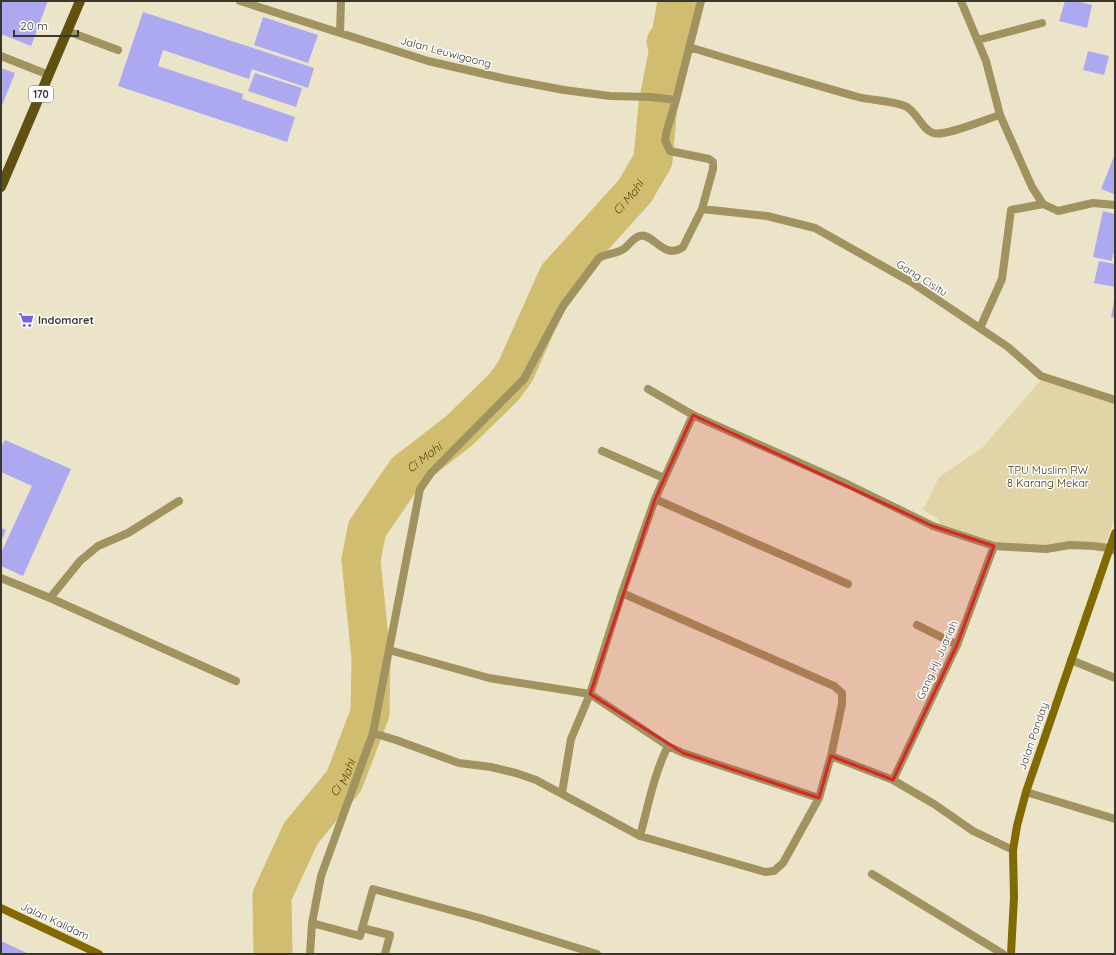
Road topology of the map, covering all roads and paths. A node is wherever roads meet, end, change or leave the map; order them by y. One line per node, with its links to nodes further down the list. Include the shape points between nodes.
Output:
1 (80, 1): 7 (main road, 170)
2 (240, 1): 8 (street, Jalan Leuwigoong)
3 (341, 1): 8 (street)
4 (701, 1): 10 (street)
5 (961, 1): 9 (street)
6 (1042, 23): 9 (street)
7 (67, 30): 11 (street); 13 (main road, 170)
8 (340, 33): 14 (street, Jalan Leuwigoong, via 428,61 506,79 610,96)
9 (978, 40): 15 (street)
10 (689, 47): 14 (street); 15 (street, via 859,97 907,107 933,133 944,134)
11 (118, 50)
12 (1, 56): 13 (street)
13 (49, 75): 16 (main road, 170)
14 (676, 100): 19 (street, via 666,130 667,146 670,151 709,159 714,165)
15 (1000, 115): 17 (street, via 1032,187)
16 (1, 187)
17 (1043, 204): 18 (street, via 1058,211 1093,203); 20 (street, via 1011,210 1002,279)
18 (1115, 204)
19 (702, 209): 20 (street, Gang Cisitu, via 767,216 815,228 910,282); 37 (street, via 680,249 666,250 640,235 625,249 599,258 563,306 524,379 425,481 420,489)
20 (980, 328): 22 (street, Gang Cisitu, via 1008,347 1041,376)
21 (648, 389): 23 (street)
22 (1115, 400)
23 (693, 415): 25 (street); 29 (street, via 847,484 933,526)
24 (602, 451): 25 (street)
25 (664, 478): 26 (street)
26 (655, 499): 32 (street); 33 (street)
27 (180, 501): 34 (street, via 128,533 98,546 80,561)
28 (1115, 533): 30 (street, Jalan Panday)
29 (994, 546): 30 (street, via 1046,549 1070,545); 36 (street, Gang Hj. Juariah)
30 (1112, 550): 38 (street, Jalan Panday)
31 (1, 578): 34 (street)
32 (848, 584)
33 (622, 594): 41 (street); 44 (street, via 834,686 842,693 842,704)
34 (50, 598): 40 (street)
35 (917, 625): 36 (street)
36 (957, 645): 45 (street, Gang Hj. Juariah)
37 (389, 650): 41 (street, via 489,678); 42 (street)
38 (1071, 660): 39 (street); 46 (street, Jalan Panday)
39 (1115, 678)
40 (236, 681)
41 (590, 694): 43 (street); 47 (street, via 571,739)
42 (373, 733): 47 (street, via 459,763 516,773); 54 (street, via 321,876)
43 (668, 746): 48 (street, via 683,754); 50 (street, via 656,774)
44 (831, 756): 45 (street); 48 (street)
45 (893, 780): 51 (street, via 973,831)
46 (1026, 792): 49 (street); 51 (street, Jalan Panday)
47 (562, 793): 50 (street)
48 (819, 798): 50 (street, via 783,863 774,871 765,872)
49 (1115, 819)
50 (640, 836)
51 (1013, 850): 61 (street, Jalan Panday)
52 (872, 874): 60 (street)
53 (1, 908): 56 (street, Jalan Kalidam)
54 (312, 923): 55 (street, via 360,936); 57 (street)
55 (362, 928): 58 (street, via 390,935); 59 (street, via 373,889)
56 (99, 954)
57 (310, 954)
58 (385, 954)
59 (597, 954)
60 (1003, 954)
61 (1011, 954)

